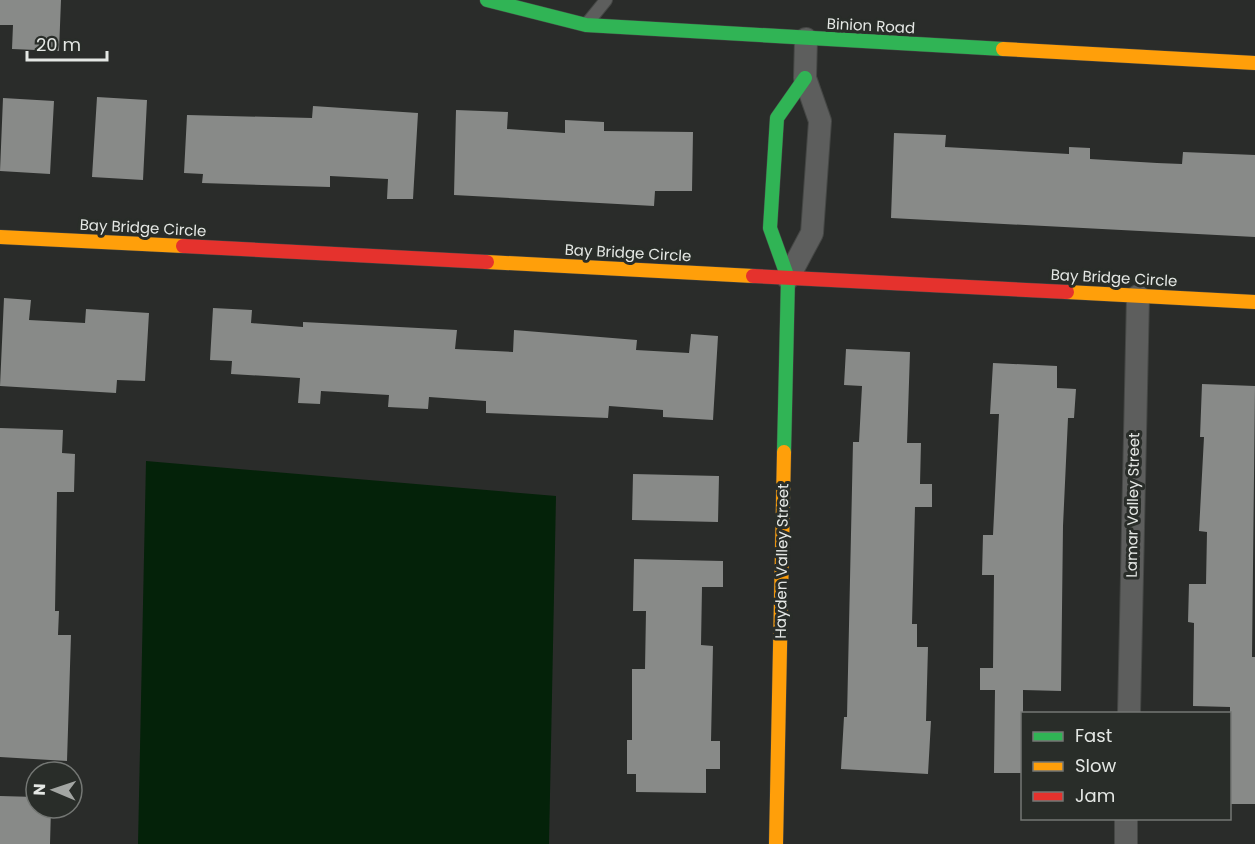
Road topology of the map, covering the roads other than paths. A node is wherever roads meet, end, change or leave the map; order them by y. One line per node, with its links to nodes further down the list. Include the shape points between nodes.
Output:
1 (487, 0): 3 (street, Binion Road)
2 (606, 0): 3 (lane)
3 (586, 24): 4 (street, Binion Road)
4 (806, 39): 5 (street, Binion Road); 6 (street, Hayden Valley Street)
5 (1255, 63)
6 (805, 78): 8 (street, Hayden Valley Street, via 820,122 812,233); 8 (street, Hayden Valley Street, via 777,118 770,228)
7 (0, 237): 8 (street, Bay Bridge Circle)
8 (788, 278): 9 (street, Bay Bridge Circle); 13 (street, Hayden Valley Street)
9 (1138, 296): 10 (street, Bay Bridge Circle); 11 (street, Lamar Valley Street)
10 (1255, 302)
11 (1129, 712)
12 (1126, 820): 14 (street)
13 (776, 844)
14 (1126, 844)

